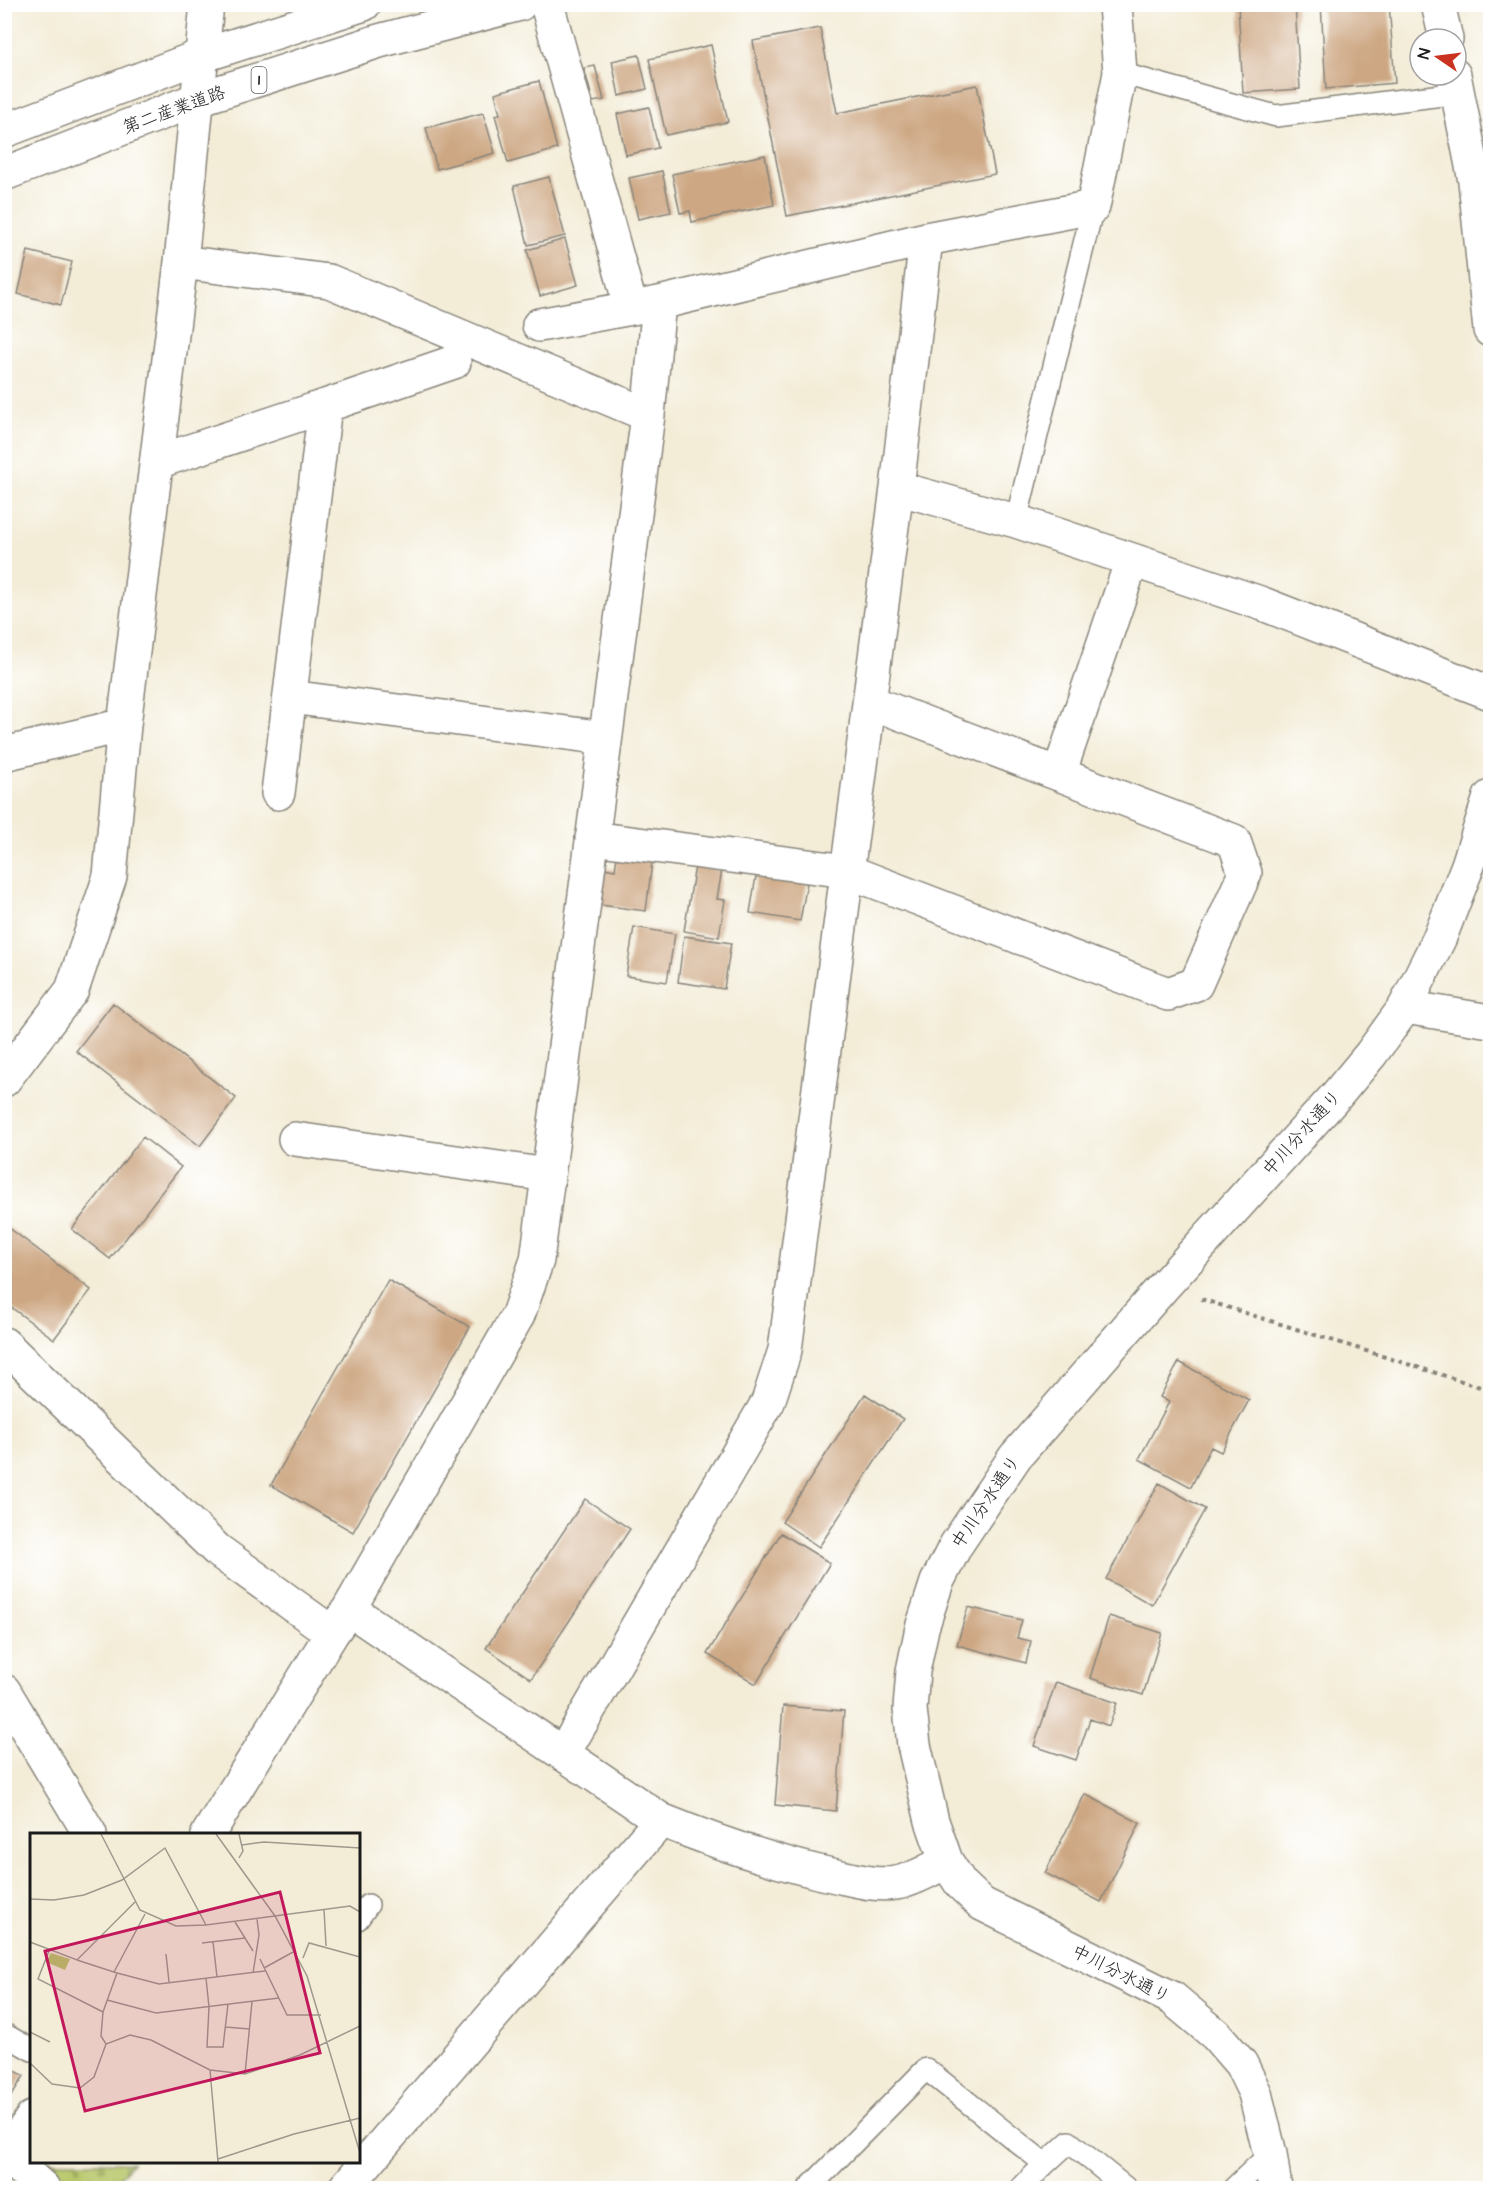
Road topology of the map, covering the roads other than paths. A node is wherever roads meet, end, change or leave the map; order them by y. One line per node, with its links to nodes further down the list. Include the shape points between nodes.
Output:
1 (207, 4): 8 (street)
2 (364, 4): 8 (street, 1)
3 (520, 4): 12 (street, 第二産業道路 / 1, via 379,41)
4 (548, 4): 18 (street)
5 (1114, 4): 9 (street)
6 (1438, 4): 7 (street)
7 (1443, 27)
8 (201, 56): 12 (street); 13 (street, 1)
9 (1120, 73): 10 (lane, via 1276,116); 15 (street)
10 (1439, 87)
11 (1457, 87): 20 (street, via 1475,181)
12 (198, 99): 14 (street, 第二産業道路 / 1); 17 (street)
13 (4, 131)
14 (4, 174)
15 (1094, 207): 16 (street); 26 (lane)
16 (926, 239): 18 (street); 25 (street)
17 (181, 262): 23 (street, via 329,281); 24 (street)
18 (645, 305): 19 (street); 23 (street)
19 (539, 326)
20 (1491, 330)
21 (454, 362): 22 (street)
22 (325, 406): 24 (street); 29 (street)
23 (648, 416): 32 (street)
24 (157, 462): 31 (street)
25 (897, 488): 26 (street); 30 (street)
26 (1016, 521): 27 (street)
27 (1132, 560): 28 (street, via 1263,604); 34 (street)
28 (1491, 693)
29 (290, 697): 32 (street); 35 (street)
30 (870, 702): 34 (street); 38 (street)
31 (124, 725): 33 (street); 41 (street, via 110,876 72,990)
32 (605, 738): 37 (street)
33 (4, 754)
34 (1059, 774): 38 (street, via 1234,841 1245,873 1196,984 1168,994)
35 (279, 793)
36 (1491, 797): 39 (street, 中川分水通り, via 1440,937)
37 (592, 838): 38 (street); 43 (street)
38 (847, 871): 47 (street, via 785,1350 768,1402)
39 (1405, 1007): 40 (street); 51 (street, 中川分水通り, via 1336,1096 1015,1457 956,1545 937,1582 922,1628 910,1709 914,1745)
40 (1491, 1021)
41 (4, 1080)
42 (295, 1139): 43 (street)
43 (548, 1174): 45 (street, via 537,1260 518,1316)
44 (4, 1344): 45 (street, via 217,1550)
45 (340, 1621): 47 (street); 50 (street)
46 (4, 1691): 49 (street)
47 (563, 1754): 48 (street)
48 (661, 1820): 51 (street, via 801,1869 867,1882 896,1883 924,1874); 59 (street)
49 (89, 1833)
50 (209, 1833)
51 (946, 1861): 55 (street, 中川分水通り, via 961,1884 982,1904 1172,1998 1216,2035 1240,2064 1255,2093)
52 (4, 2034): 53 (lane)
53 (30, 2049)
54 (30, 2121): 56 (street)
55 (1270, 2154): 63 (lane); 64 (street, 中川分水通り)
56 (6, 2158): 58 (street)
57 (1045, 2164): 60 (lane, via 926,2069); 61 (lane); 62 (lane, via 1069,2142)
58 (43, 2188)
59 (345, 2188)
60 (809, 2188)
61 (1021, 2188)
62 (1126, 2188)
63 (1234, 2188)
64 (1275, 2188)

